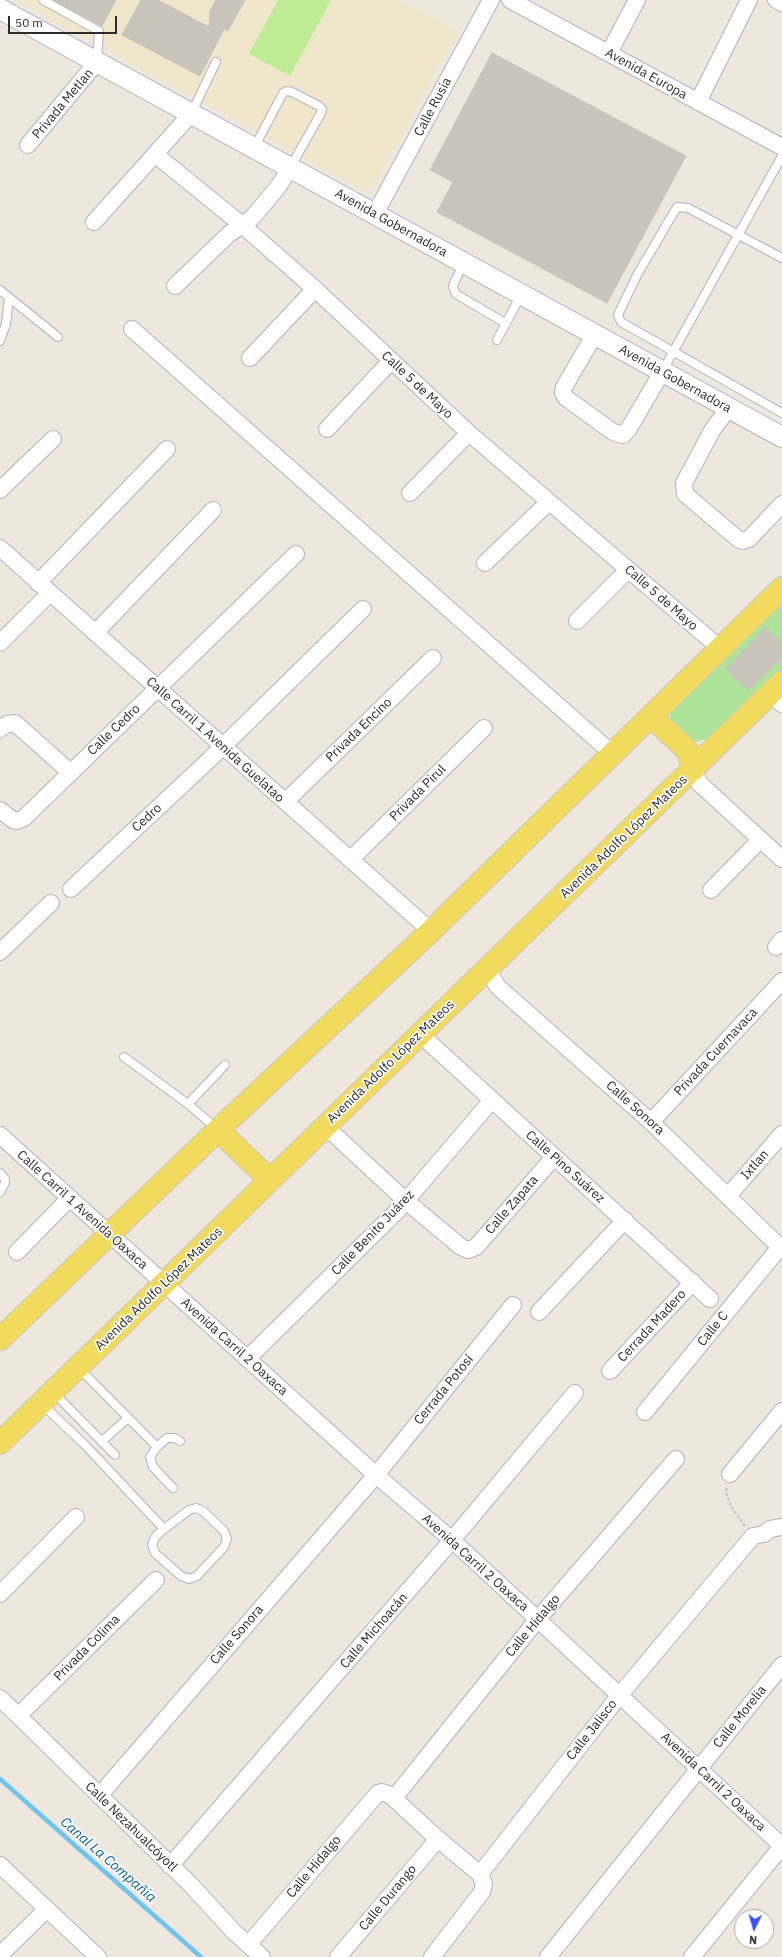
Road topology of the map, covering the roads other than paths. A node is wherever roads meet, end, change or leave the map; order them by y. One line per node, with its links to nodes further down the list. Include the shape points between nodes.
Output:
1 (43, 0): 10 (lane, via 99,31)
2 (491, 0): 20 (street, Calle Rusia)
3 (510, 0): 9 (street, Avenida Europa)
4 (637, 0): 9 (street)
5 (749, 0): 12 (street)
6 (776, 0): 7 (street)
7 (782, 3)
8 (1, 12): 10 (street, Avenida Gobernadora)
9 (609, 53): 12 (street, Avenida Europa)
10 (97, 62): 13 (street, Avenida Gobernadora); 14 (street, Privada Metlan)
11 (216, 62): 13 (lane)
12 (698, 102): 15 (street, Avenida Europa)
13 (191, 114): 16 (street, Avenida Gobernadora); 17 (street)
14 (28, 145)
15 (782, 147)
16 (254, 148): 19 (street, Avenida Gobernadora); 19 (lane, via 286,91 319,106 322,109 321,113)
17 (156, 155): 21 (street); 22 (street, Calle 5 de Mayo)
18 (782, 156): 23 (lane)
19 (290, 168): 20 (street, Avenida Gobernadora); 22 (street, via 252,218)
20 (375, 214): 25 (street, Avenida Gobernadora)
21 (94, 222)
22 (242, 225): 26 (street); 27 (street, Calle 5 de Mayo)
23 (740, 234): 24 (lane); 37 (lane); 37 (lane, via 688,208 677,207 637,275 619,312 619,320)
24 (782, 258)
25 (464, 264): 29 (street, Avenida Gobernadora); 31 (lane, via 454,283 456,294)
26 (175, 286)
27 (315, 289): 38 (street); 39 (street, Calle 5 de Mayo)
28 (0, 290): 30 (lane)
29 (521, 295): 31 (lane); 33 (street, Avenida Gobernadora)
30 (9, 298): 34 (lane); 36 (lane, via 6,324)
31 (505, 323): 35 (lane)
32 (132, 329): 71 (street)
33 (594, 334): 40 (street, Avenida Gobernadora); 40 (street, via 562,393 613,432 623,435 628,430)
34 (58, 337)
35 (497, 340)
36 (0, 341)
37 (674, 352): 40 (lane); 42 (lane)
38 (250, 358)
39 (391, 361): 43 (street); 44 (street, Calle 5 de Mayo)
40 (662, 372): 41 (street, Avenida Gobernadora)
41 (729, 408): 45 (street, Avenida Gobernadora); 51 (street, via 713,429 684,483 685,494 743,541 749,539)
42 (782, 413)
43 (327, 429)
44 (469, 433): 49 (street); 50 (street, Calle 5 de Mayo)
45 (782, 437)
46 (54, 439): 48 (street)
47 (167, 449): 57 (street)
48 (0, 490)
49 (410, 493)
50 (549, 502): 55 (street); 56 (street, Calle 5 de Mayo)
51 (782, 504)
52 (213, 510): 61 (street)
53 (0, 548): 57 (street, Calle Carril 1 Avenida Guelatao)
54 (296, 554): 65 (street, Calle Cedro)
55 (485, 563)
56 (628, 570): 60 (street); 63 (street, Calle 5 de Mayo)
57 (44, 588): 61 (street, Calle Carril 1 Avenida Guelatao); 62 (street)
58 (782, 588): 63 (main road)
59 (363, 609): 70 (street, Cedro)
60 (577, 621)
61 (95, 633): 65 (street, Calle Carril 1 Avenida Guelatao)
62 (0, 643)
63 (721, 650): 67 (main road)
64 (433, 658): 74 (street, Privada Encino)
65 (158, 688): 70 (street, Calle Carril 1 Avenida Guelatao); 73 (street, Calle Cedro)
66 (778, 693): 72 (main road, Avenida Adolfo López Mateos)
67 (652, 717): 71 (main road); 72 (main road, via 687,750)
68 (484, 728): 77 (street, Privada Pirul)
69 (0, 729): 73 (street, via 7,724 15,724)
70 (222, 747): 74 (street, Calle Carril 1 Avenida Guelatao); 79 (street, Cedro)
71 (614, 754): 82 (main road)
72 (694, 769): 76 (street, via 699,783); 84 (main road, Avenida Adolfo López Mateos)
73 (71, 773): 75 (street, Calle Cedro, via 21,820 13,820)
74 (285, 802): 77 (street, Calle Carril 1 Avenida Guelatao)
75 (0, 810)
76 (760, 840): 78 (street); 80 (street)
77 (352, 859): 82 (street, Calle Carril 1 Avenida Guelatao)
78 (782, 859)
79 (71, 889)
80 (711, 890)
81 (51, 903): 83 (street)
82 (431, 932): 93 (main road)
83 (0, 952)
84 (488, 969): 86 (main road, Avenida Adolfo López Mateos); 91 (street, Calle Sonora, via 497,986)
85 (782, 981): 91 (street, Privada Cuernavaca)
86 (421, 1035): 89 (street, Calle Pino Suárez); 92 (main road, Avenida Adolfo López Mateos)
87 (124, 1057): 90 (lane)
88 (225, 1065): 90 (lane)
89 (492, 1100): 96 (street, Calle Pino Suárez); 102 (street, Calle Benito Juárez)
90 (188, 1104): 93 (lane)
91 (651, 1122): 100 (street, Calle Sonora)
92 (325, 1126): 98 (main road, Avenida Adolfo López Mateos); 102 (street)
93 (218, 1130): 98 (main road); 104 (main road)
94 (782, 1134): 100 (street, Ixtlan)
95 (1, 1138): 101 (street, Calle Carril 1 Avenida Oaxaca)
96 (554, 1157): 102 (street, Calle Zapata, via 476,1247 468,1250); 103 (street, Calle Pino Suárez)
97 (0, 1172): 99 (lane, via 5,1183)
98 (270, 1180): 108 (main road, Avenida Adolfo López Mateos)
99 (0, 1192)
100 (728, 1196): 105 (street, Calle Sonora)
101 (70, 1198): 104 (street, Calle Carril 1 Avenida Oaxaca); 106 (street)
102 (406, 1201): 113 (street, Calle Benito Juárez)
103 (624, 1220): 107 (street, Calle Pino Suárez); 111 (street)
104 (110, 1234): 108 (street, Calle Carril 1 Avenida Oaxaca); 112 (main road)
105 (781, 1248): 119 (street, Calle C)
106 (18, 1252)
107 (693, 1282): 109 (street, Calle Pino Suárez); 115 (street, Cerrada Madero)
108 (164, 1284): 113 (street, Avenida Carril 2 Oaxaca); 114 (main road, Avenida Adolfo López Mateos)
109 (710, 1299)
110 (513, 1305): 128 (street, Cerrada Potosí)
111 (539, 1312)
112 (0, 1339)
113 (247, 1359): 128 (street, Avenida Carril 2 Oaxaca)
114 (78, 1368): 117 (main road, Avenida Adolfo López Mateos); 120 (lane)
115 (610, 1371)
116 (575, 1393): 133 (street, Calle Michoacán)
117 (47, 1398): 122 (lane); 123 (main road, Avenida Adolfo López Mateos); 132 (lane, via 86,1446)
118 (782, 1411): 127 (street)
119 (645, 1412)
120 (127, 1419): 122 (lane); 124 (lane)
121 (180, 1441): 124 (lane, via 167,1438)
122 (102, 1442): 125 (lane)
123 (0, 1443)
124 (157, 1447): 129 (lane, via 150,1457 151,1464)
125 (115, 1455)
126 (676, 1459): 136 (street, Calle Hidalgo)
127 (730, 1474)
128 (376, 1475): 133 (street, Avenida Carril 2 Oaxaca); 143 (street, Calle Sonora)
129 (173, 1488)
130 (76, 1517): 135 (street)
131 (782, 1527): 138 (street, Calle Jalisco, via 753,1536)
132 (164, 1529): 132 (lane, via 152,1541 152,1549 185,1578 197,1576 227,1543 224,1532 203,1511 196,1508 189,1510)
133 (452, 1540): 136 (street, Avenida Carril 2 Oaxaca); 147 (street, Calle Michoacán)
134 (156, 1580): 140 (street, Privada Colima)
135 (0, 1594)
136 (537, 1620): 138 (street, Avenida Carril 2 Oaxaca); 142 (street, Calle Hidalgo)
137 (782, 1666): 141 (street, Calle Morelia)
138 (619, 1696): 141 (street, Avenida Carril 2 Oaxaca); 148 (street, Calle Jalisco)
139 (0, 1698): 140 (street, Calle Nezahualcóyotl)
140 (18, 1716): 143 (street, Calle Nezahualcóyotl)
141 (699, 1768): 145 (street, Avenida Carril 2 Oaxaca); 156 (street, Calle Morelia)
142 (388, 1795): 144 (street); 150 (street, Calle Hidalgo, via 372,1799)
143 (99, 1796): 147 (street, Calle Nezahualcóyotl)
144 (438, 1839): 148 (street); 154 (street, Calle Durango)
145 (782, 1846): 157 (street)
146 (0, 1865): 149 (street)
147 (170, 1866): 150 (street, Calle Nezahualcóyotl)
148 (480, 1874): 155 (street, via 484,1884 482,1892)
149 (47, 1909): 151 (street); 152 (street)
150 (248, 1945): 153 (street, Calle Nezahualcóyotl)
151 (0, 1955)
152 (98, 1957)
153 (262, 1957)
154 (338, 1957)
155 (432, 1957)
156 (548, 1957)
157 (692, 1957)

